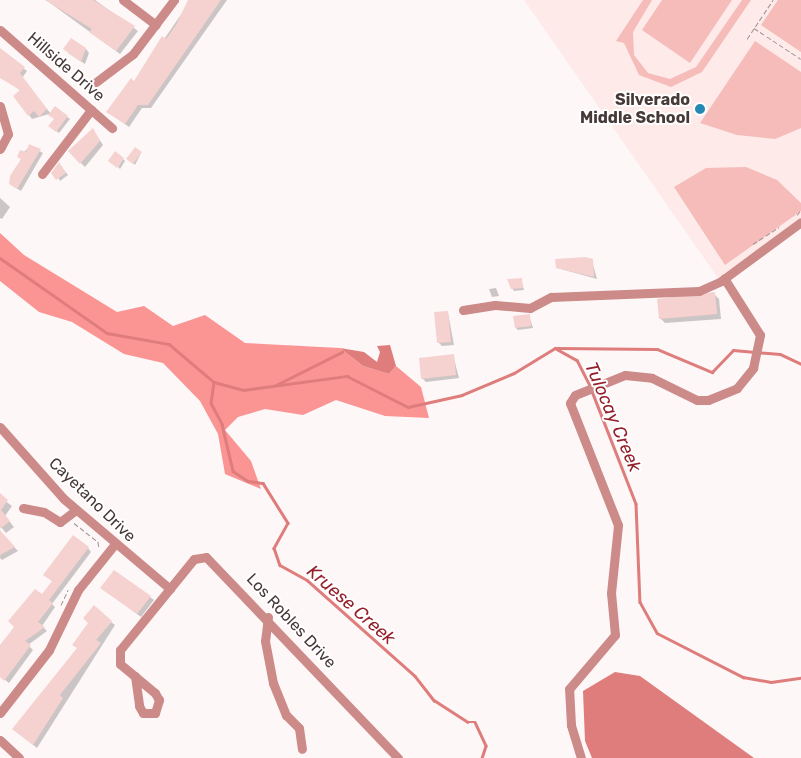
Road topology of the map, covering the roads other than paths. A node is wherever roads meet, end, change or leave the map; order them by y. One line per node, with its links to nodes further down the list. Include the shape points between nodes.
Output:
1 (123, 0): 3 (street)
2 (174, 0): 3 (street)
3 (156, 25): 5 (street, via 125,62)
4 (0, 30): 7 (street, Hillside Drive)
5 (96, 82)
6 (0, 106): 9 (street, via 8,134)
7 (91, 110): 8 (street, Hillside Drive); 10 (street)
8 (112, 128)
9 (0, 149)
10 (42, 174)
11 (798, 219): 12 (street)
12 (724, 278): 13 (street, via 699,291 551,297 530,308 495,305); 26 (street, via 732,296 758,326 760,344 744,381 708,400 639,376 602,383 578,394 570,406 606,485 618,524 611,593 616,635 569,689 571,725)
13 (463, 310)
14 (0, 427): 16 (street, Cayetano Drive)
15 (23, 508): 16 (street, via 44,512 60,522 70,518)
16 (76, 510): 17 (street, Cayetano Drive)
17 (114, 544): 18 (street, Cayetano Drive); 21 (street, via 78,590 49,650)
18 (170, 589): 19 (street, Los Robles Drive, via 194,559 206,557); 20 (street, Los Robles Drive, via 161,601 152,606 120,650 120,664)
19 (268, 617): 23 (street, via 265,640 274,683 286,715 299,728); 25 (street, Los Robles Drive)
20 (135, 676)
21 (0, 713)
22 (0, 740): 24 (street)
23 (302, 749)
24 (19, 758)
25 (398, 758)
26 (581, 758)

